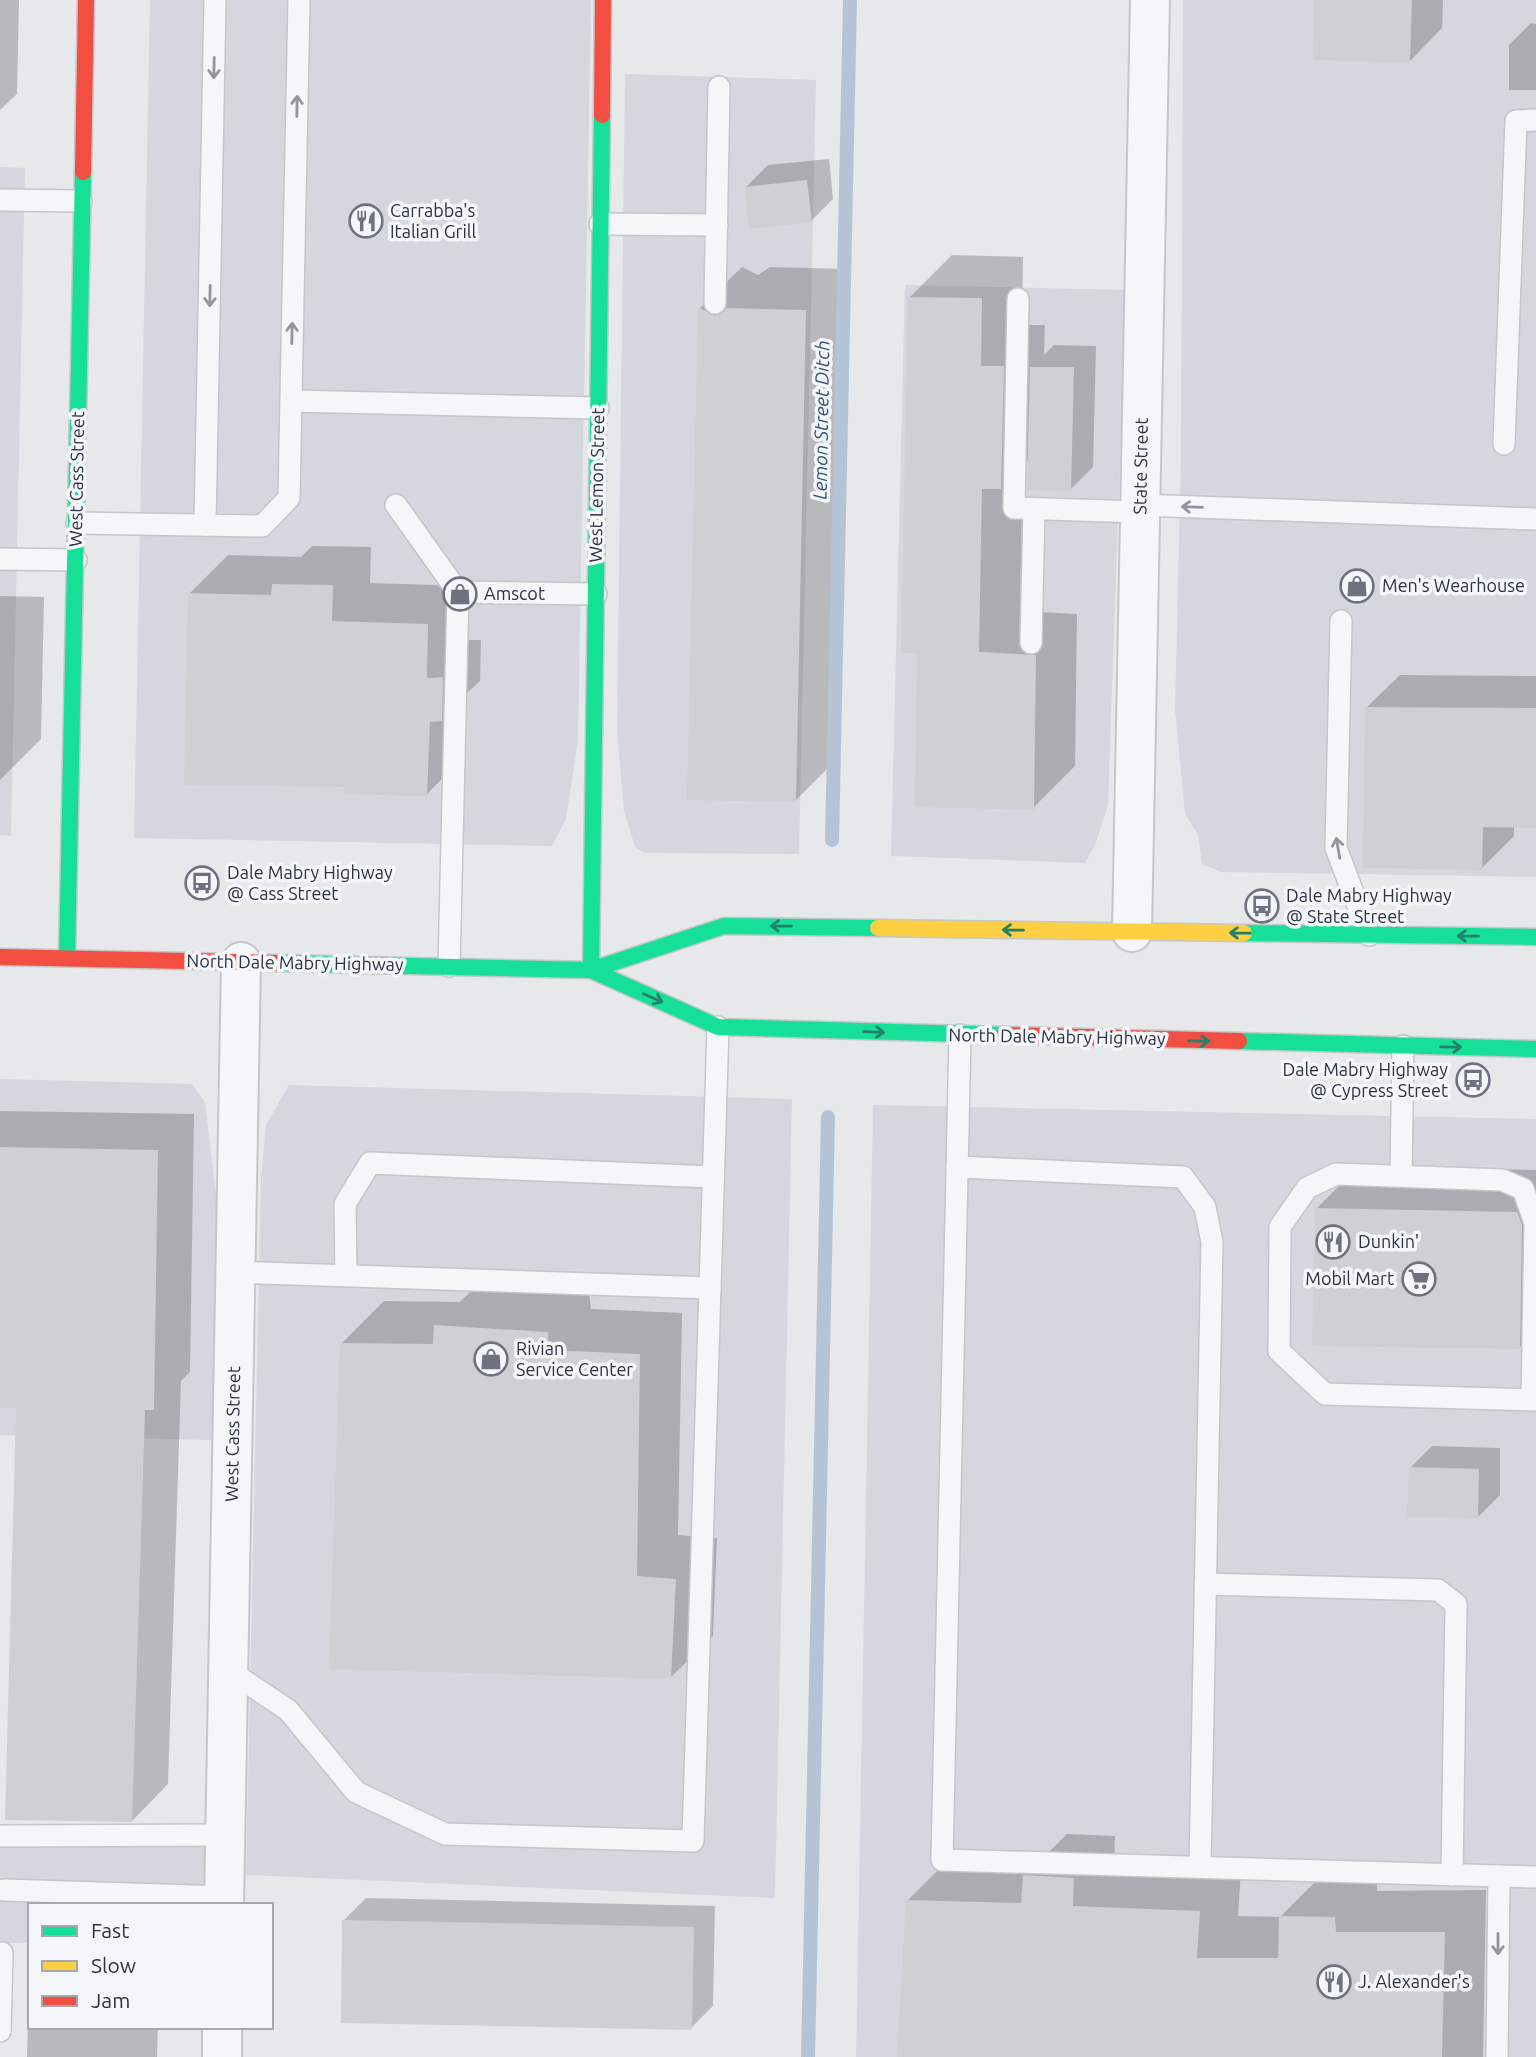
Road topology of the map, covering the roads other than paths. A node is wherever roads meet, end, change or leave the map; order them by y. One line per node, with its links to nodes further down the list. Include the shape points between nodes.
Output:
1 (86, 0): 9 (main road, West Cass Street)
2 (215, 0): 22 (lane, one-way to 22)
3 (299, 0): 14 (lane, one-way to 3)
4 (603, 0): 10 (main road, West Lemon Street)
5 (1150, 0): 18 (street, State Street)
6 (719, 87): 11 (lane)
7 (1536, 120): 16 (lane, via 1516,121)
8 (0, 200): 9 (lane)
9 (81, 201): 21 (main road, West Cass Street)
10 (600, 224): 11 (lane); 15 (main road, West Lemon Street)
11 (717, 225): 13 (lane)
12 (1018, 299): 19 (lane, via 1014,508)
13 (715, 303)
14 (291, 401): 15 (lane); 22 (lane, via 289,498 262,526)
15 (598, 408): 26 (main road, West Lemon Street)
16 (1504, 444)
17 (396, 505): 25 (lane)
18 (1140, 508): 19 (lane); 20 (lane, one-way to 18); 29 (street, State Street)
19 (1034, 509): 28 (lane)
20 (1536, 519)
21 (76, 523): 22 (lane); 24 (main road, West Cass Street)
22 (205, 525)
23 (0, 559): 24 (lane)
24 (76, 560): 33 (main road, West Cass Street)
25 (458, 592): 26 (lane); 35 (lane)
26 (596, 594): 36 (main road, West Lemon Street)
27 (1341, 621): 30 (lane, one-way to 27, via 1336,848)
28 (1031, 643)
29 (1132, 932): 30 (main road, North Dale Mabry Highway, one-way to 29); 36 (main road, North Dale Mabry Highway, one-way to 36, via 724,926)
30 (1369, 935): 31 (main road, North Dale Mabry Highway, one-way to 30)
31 (1536, 937)
32 (0, 957): 33 (main road, North Dale Mabry Highway)
33 (67, 958): 34 (main road, North Dale Mabry Highway)
34 (241, 962): 35 (main road, North Dale Mabry Highway); 44 (street, West Cass Street)
35 (449, 966): 36 (main road, North Dale Mabry Highway)
36 (590, 970): 37 (main road, North Dale Mabry Highway, one-way to 37)
37 (718, 1027): 38 (main road, North Dale Mabry Highway, one-way to 38); 43 (lane)
38 (960, 1035): 39 (main road, North Dale Mabry Highway, one-way to 39); 41 (lane)
39 (1403, 1046): 40 (main road, North Dale Mabry Highway, one-way to 40); 42 (lane)
40 (1536, 1049)
41 (957, 1167): 48 (lane, via 1183,1177 1205,1207 1212,1242); 52 (lane, via 942,1860)
42 (1401, 1175): 47 (lane, via 1502,1180 1523,1189 1535,1223); 47 (lane, via 1336,1174 1307,1188 1296,1201 1280,1227 1279,1351 1325,1394)
43 (713, 1177): 45 (lane, via 370,1163 345,1204); 46 (lane)
44 (235, 1272): 45 (lane); 49 (street, West Cass Street)
45 (346, 1275): 46 (lane)
46 (710, 1288): 49 (lane, via 693,1842 445,1834 356,1792 288,1710)
47 (1534, 1400)
48 (1205, 1584): 52 (lane); 53 (lane, via 1438,1590 1456,1604)
49 (229, 1670): 50 (street, West Cass Street)
50 (226, 1835): 51 (lane); 57 (street, West Cass Street)
51 (0, 1836)
52 (1200, 1867): 53 (lane)
53 (1452, 1875): 54 (lane)
54 (1499, 1876): 55 (lane); 62 (lane, one-way to 62)
55 (1536, 1877)
56 (4, 1890): 57 (lane)
57 (224, 1901)
58 (2, 1953): 60 (lane)
59 (222, 2029): 61 (street)
60 (0, 2031)
61 (222, 2057)
62 (1497, 2057)

